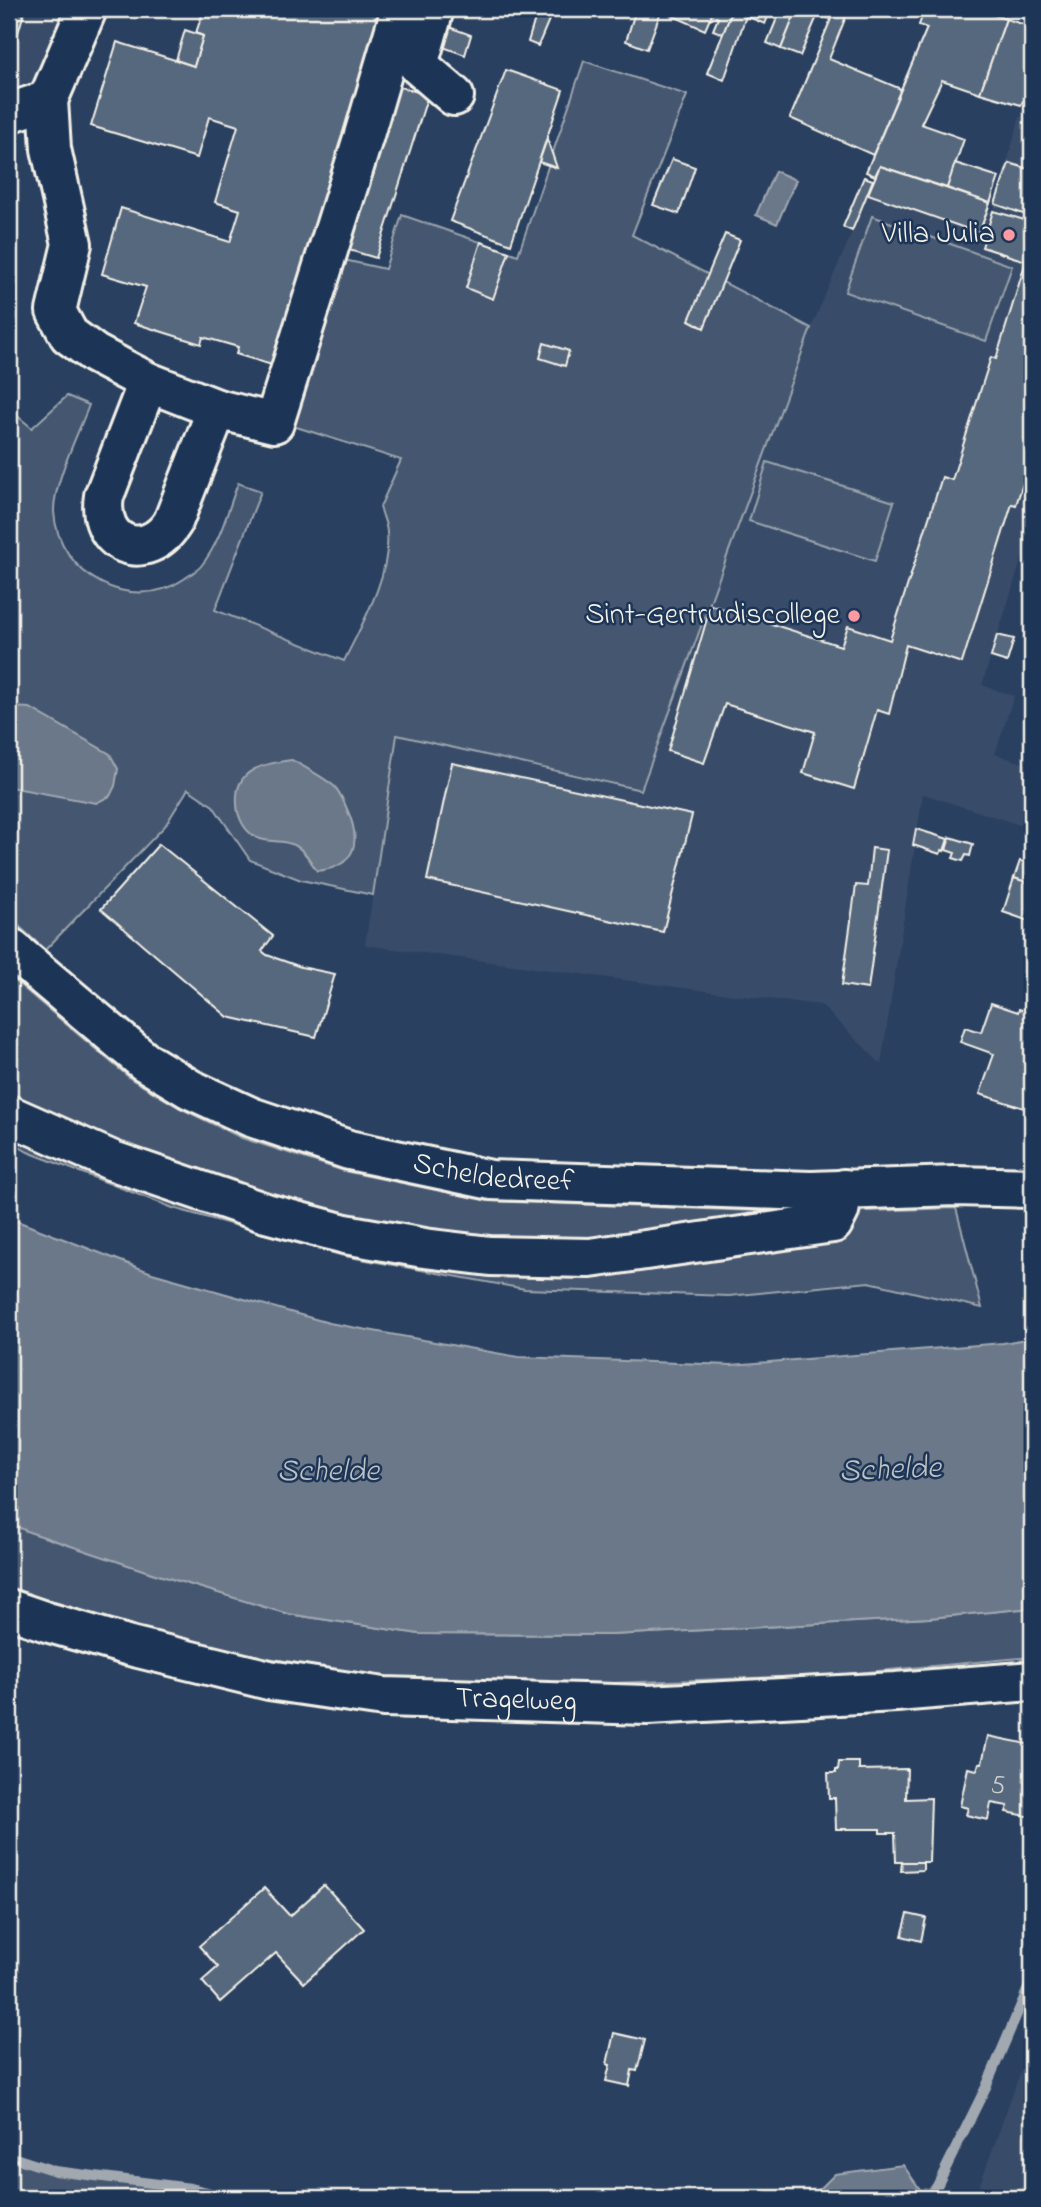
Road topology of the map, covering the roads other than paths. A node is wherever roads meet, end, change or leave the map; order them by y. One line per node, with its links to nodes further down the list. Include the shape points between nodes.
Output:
1 (87, 9): 5 (street)
2 (401, 9): 8 (street, via 274,424)
3 (434, 9): 4 (street, via 418,65)
4 (454, 96)
5 (48, 100): 6 (street); 7 (street, via 51,149 72,244 56,311 69,335)
6 (9, 113)
7 (148, 382): 8 (street); 8 (street, via 104,496 105,524 125,543 139,546 165,535)
8 (217, 409)
9 (12, 950): 12 (street, Scheldedreef, via 144,1061 181,1083 250,1117 349,1150 491,1180)
10 (9, 1115): 12 (street, via 113,1161 265,1213 345,1234 490,1256 590,1258 833,1223)
11 (1032, 1188): 12 (street, Scheldedreef)
12 (844, 1189)
13 (9, 1609): 14 (street, Tragelweg, via 130,1646 270,1680 384,1696 647,1705)
14 (1032, 1681)

